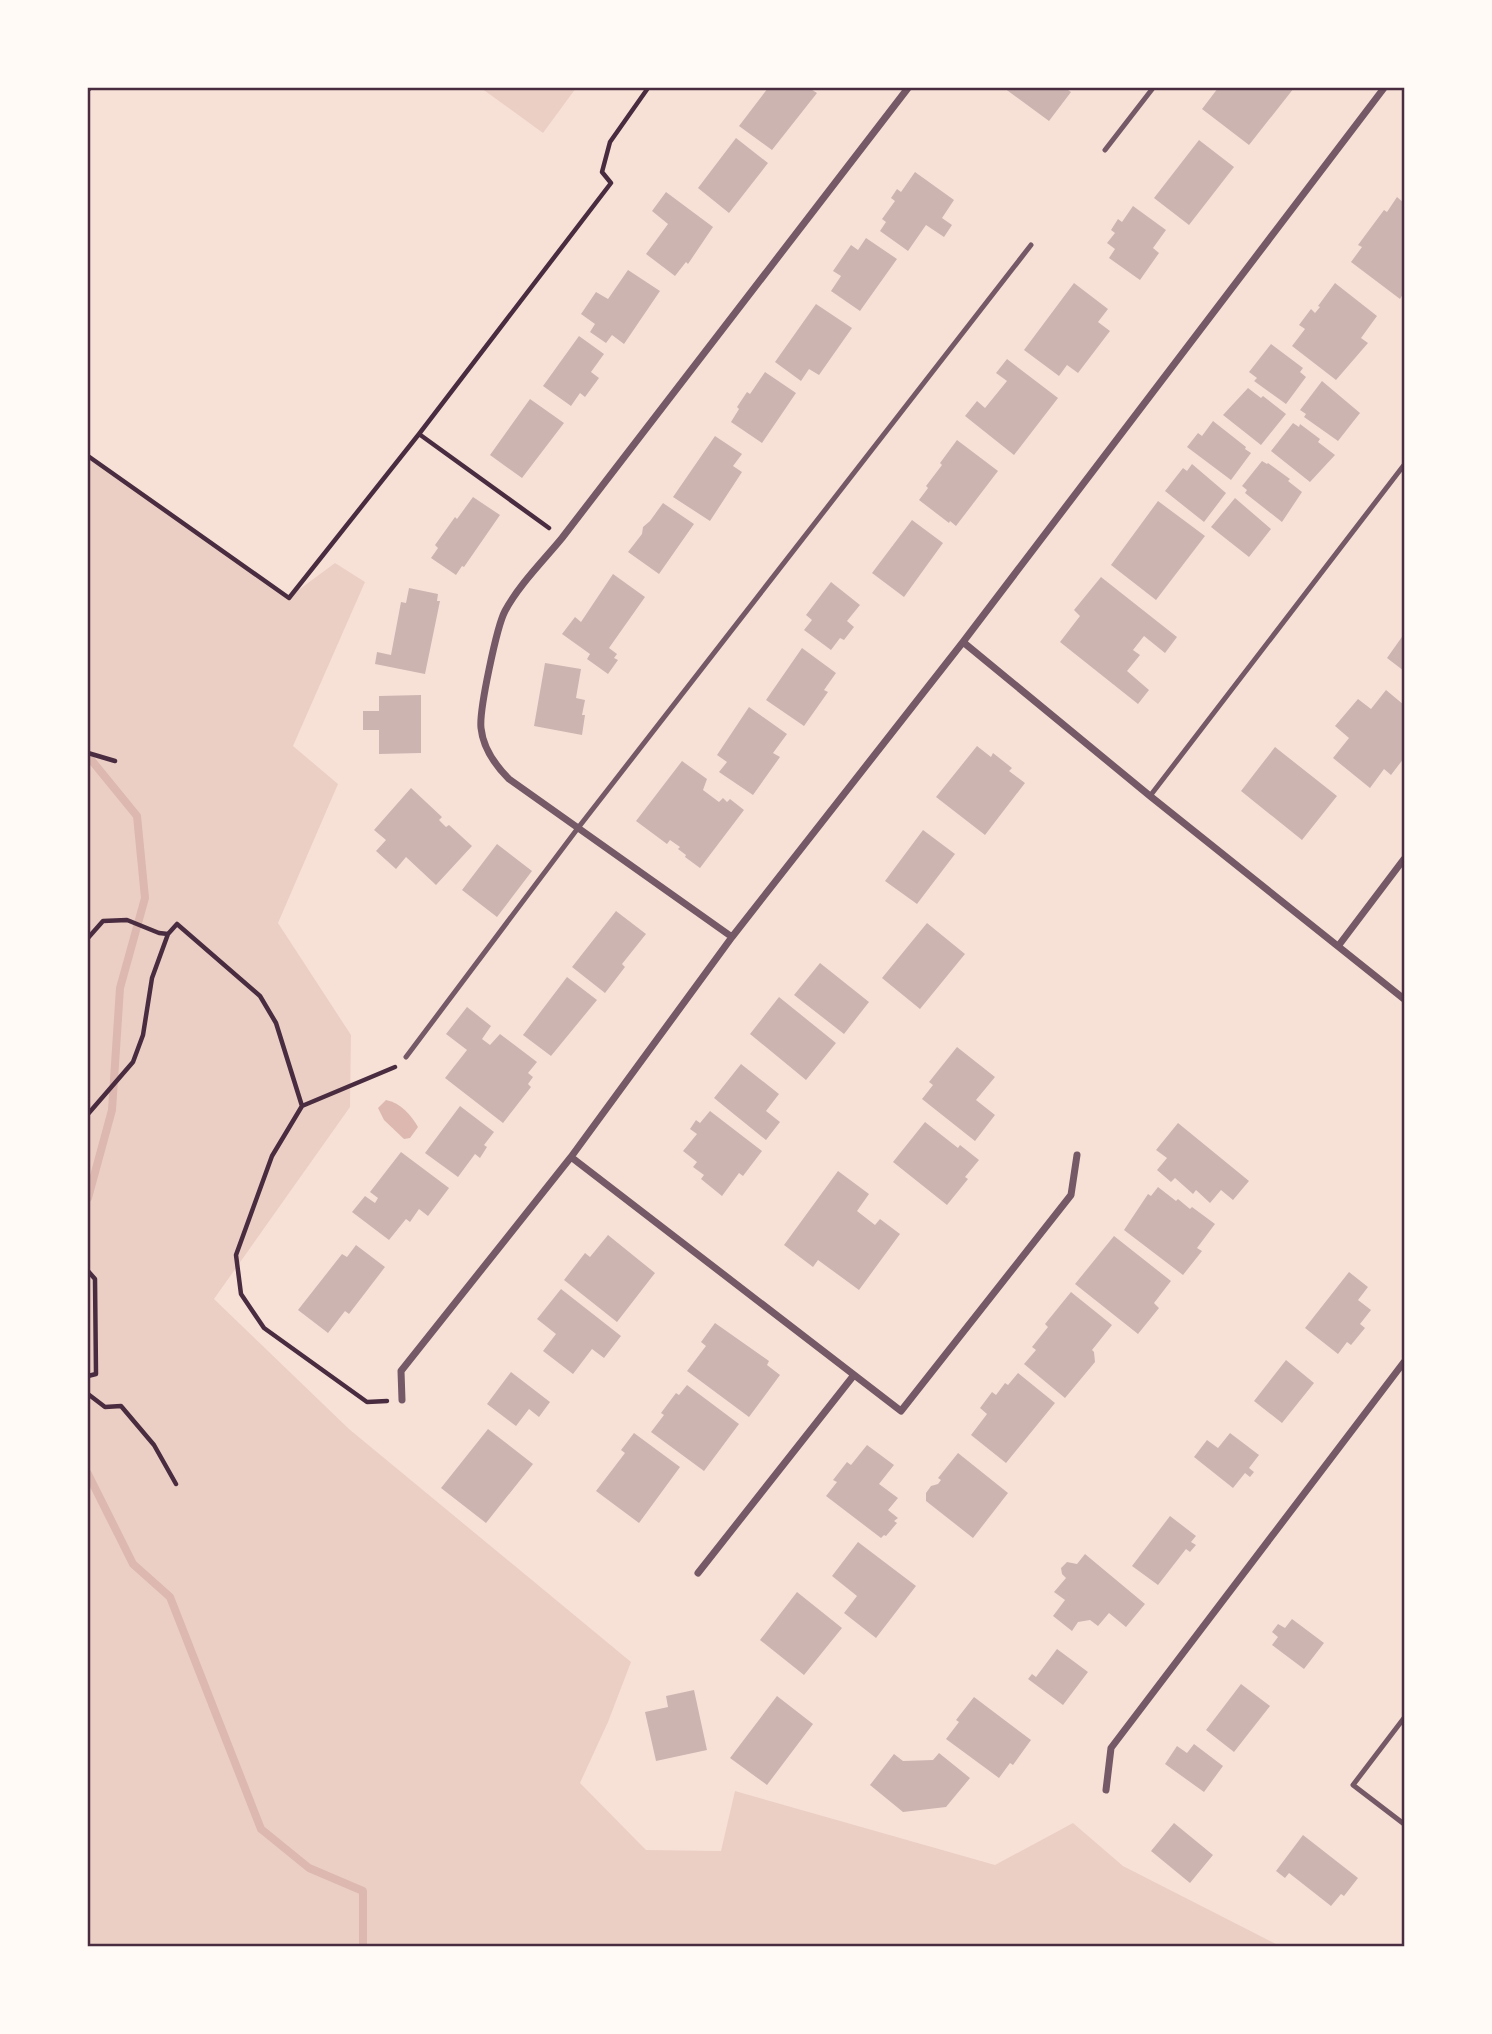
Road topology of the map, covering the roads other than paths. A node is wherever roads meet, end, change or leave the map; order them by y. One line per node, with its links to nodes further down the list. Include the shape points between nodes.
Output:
1 (908, 88): 9 (street, via 505,610 481,727 485,744 497,768 509,779)
2 (1153, 88): 4 (lane)
3 (1384, 88): 7 (street)
4 (1105, 150)
5 (1031, 245): 9 (lane)
6 (1405, 465): 8 (lane)
7 (962, 642): 8 (street); 11 (street)
8 (1150, 796): 12 (street)
9 (578, 828): 11 (street); 14 (lane)
10 (1405, 859): 12 (street)
11 (732, 937): 16 (street)
12 (1339, 945): 13 (street)
13 (1405, 999)
14 (406, 1057)
15 (1077, 1156): 18 (street, via 1071,1195 901,1411)
16 (571, 1157): 18 (street); 19 (street, via 401,1371)
17 (1405, 1362): 22 (street, via 1111,1748)
18 (854, 1375): 20 (street)
19 (402, 1400)
20 (698, 1573)
21 (1405, 1718): 23 (lane, via 1353,1784)
22 (1106, 1790)
23 (1405, 1824)

